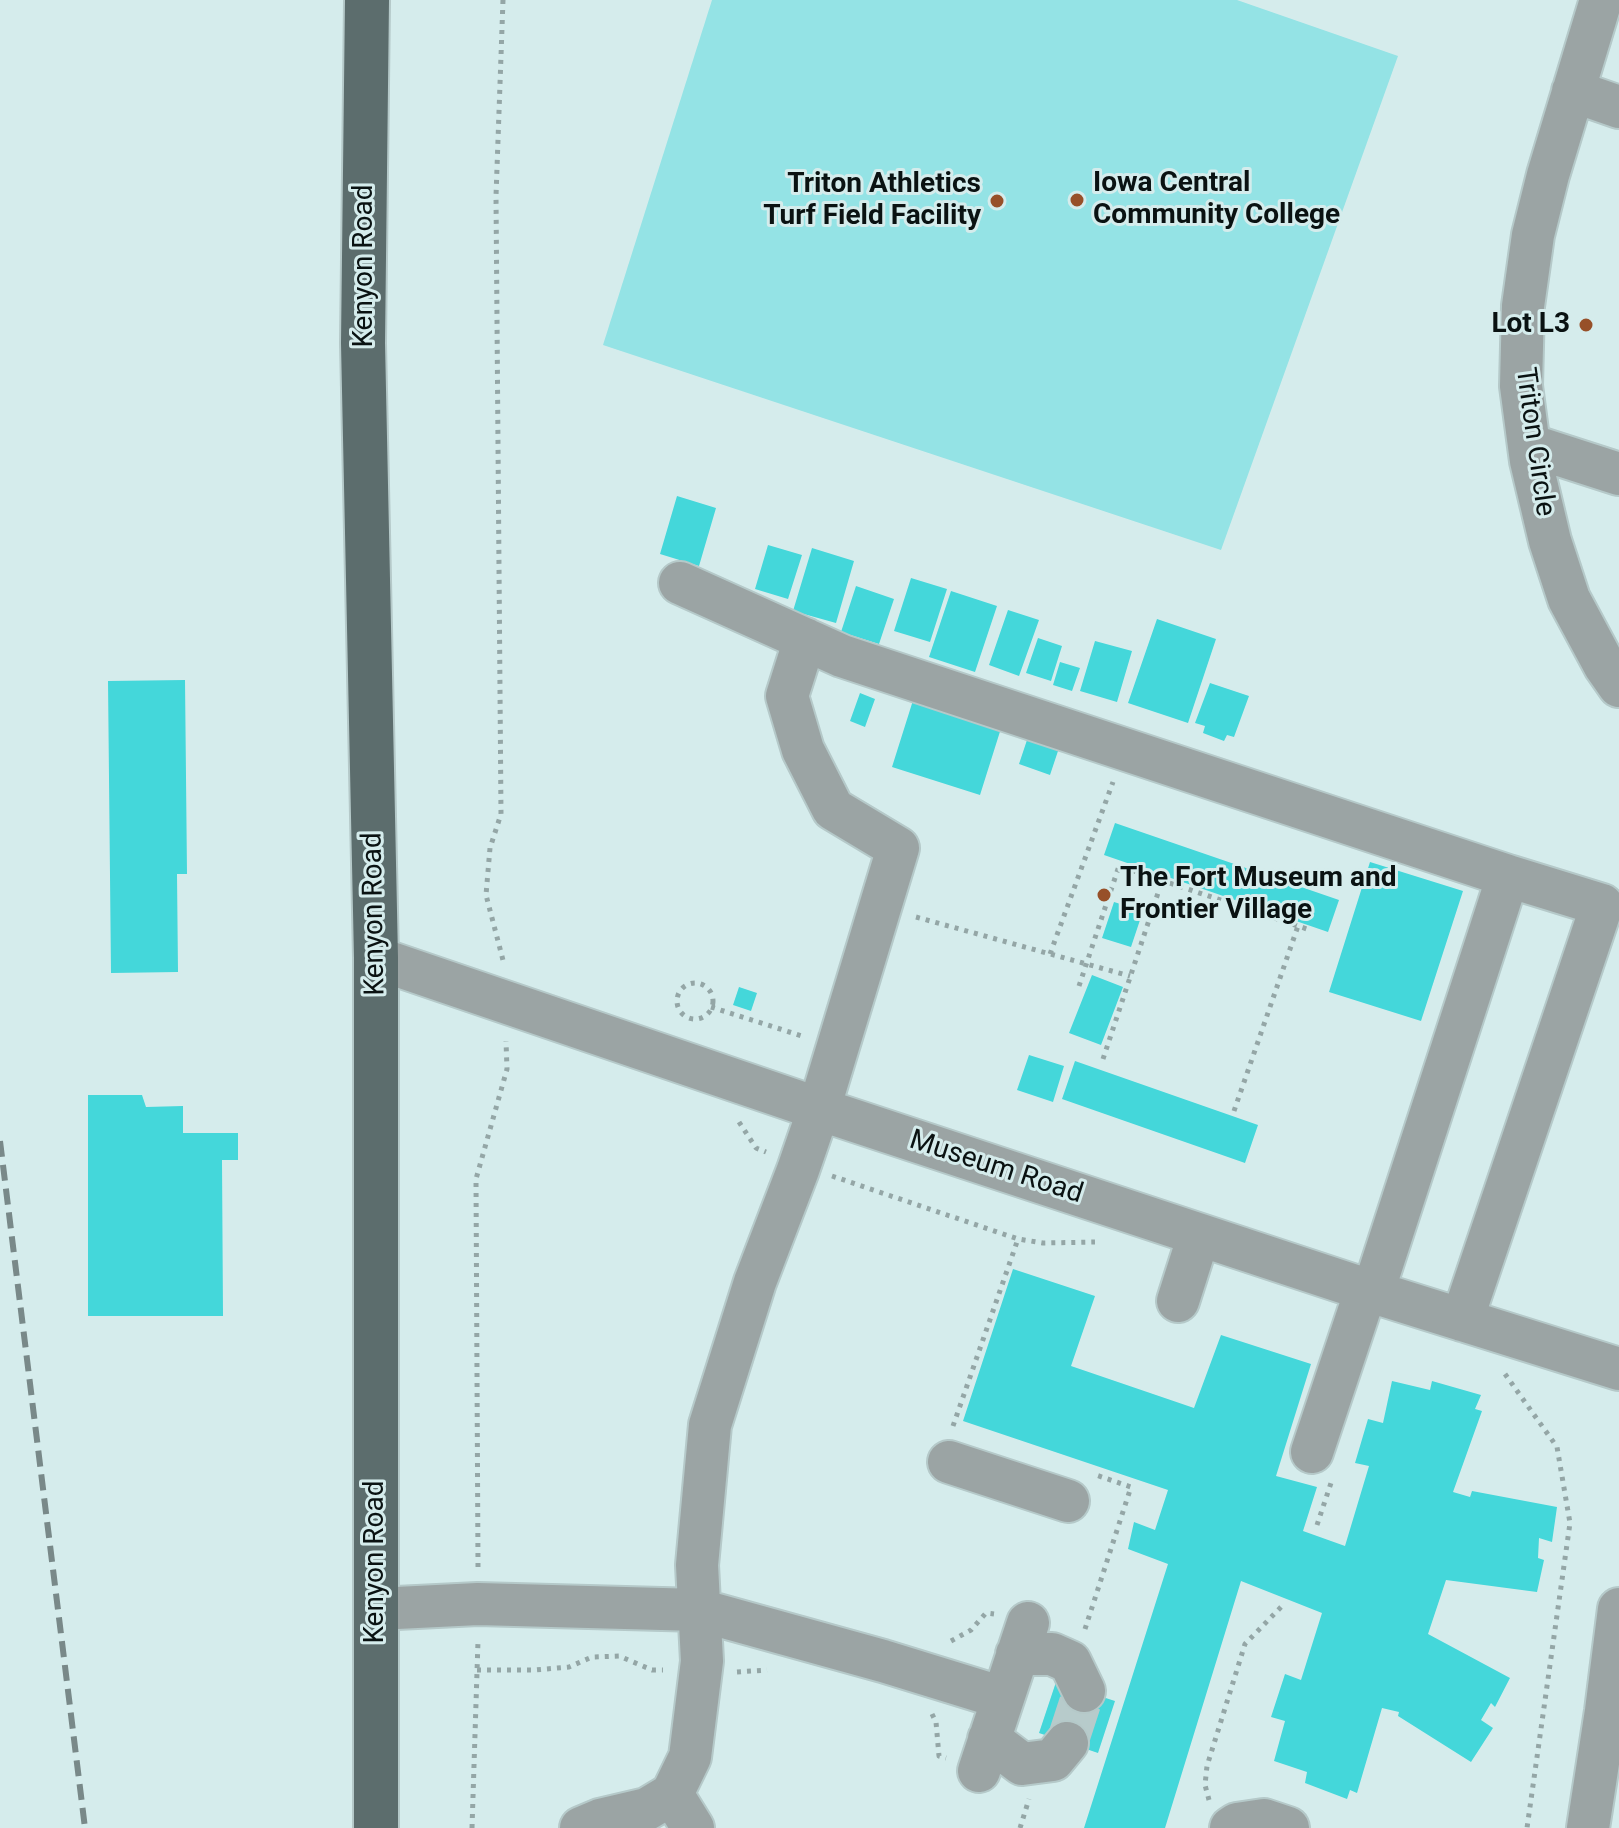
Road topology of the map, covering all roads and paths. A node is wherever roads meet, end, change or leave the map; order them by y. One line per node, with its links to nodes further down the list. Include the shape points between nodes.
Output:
1 (367, 0): 18 (main road, Kenyon Road, via 363,343)
2 (503, 0): 22 (path, via 496,196 501,814 490,848 486,895)
3 (1601, 0): 4 (street, Triton Circle)
4 (1573, 91): 5 (street); 6 (street, Triton Circle, via 1533,235 1523,306 1521,386)
5 (1619, 107)
6 (1529, 445): 7 (street); 10 (street, Triton Circle, via 1569,599)
7 (1619, 474)
8 (680, 583): 9 (street)
9 (805, 639): 11 (street); 14 (street, via 787,696 803,750 833,809 898,848)
10 (1619, 686)
11 (1125, 750): 12 (street); 17 (path)
12 (1508, 876): 30 (street); 32 (street, via 1602,905)
13 (1162, 881): 15 (path); 19 (path, via 1119,866); 20 (path)
14 (881, 907): 17 (path); 24 (street)
15 (1298, 926): 16 (path); 27 (path)
16 (1307, 929)
17 (1050, 954): 19 (path)
18 (376, 958): 22 (street, Museum Road); 41 (main road, Kenyon Road)
19 (1086, 963): 20 (path); 21 (path)
20 (1130, 976): 25 (path)
21 (1079, 986)
22 (510, 1003): 26 (street, Museum Road); 39 (path, via 507,1069 476,1179)
23 (711, 1007): 23 (path, via 711,994 702,985 685,987 678,996 681,1013 690,1019 701,1018); 24 (path)
24 (838, 1047): 26 (street)
25 (1103, 1059)
26 (819, 1109): 28 (street, Museum Road); 43 (street, via 755,1282 710,1425 697,1565)
27 (1234, 1111)
28 (1199, 1235): 30 (street, Museum Road); 31 (street)
29 (1018, 1239): 35 (path)
30 (1370, 1291): 32 (street, Museum Road); 36 (street)
31 (1178, 1301)
32 (1462, 1320): 33 (street, Museum Road)
33 (1619, 1369)
34 (1502, 1370): 59 (path, via 1557,1447 1570,1523)
35 (951, 1445): 37 (street)
36 (1322, 1466): 38 (path)
37 (1077, 1486): 44 (path, via 1131,1487)
38 (1317, 1525)
39 (478, 1604): 41 (street); 43 (street); 46 (path)
40 (1283, 1605): 54 (path, via 1245,1644 1207,1766 1205,1785)
41 (376, 1609): 55 (main road, Kenyon Road)
42 (1619, 1609): 60 (street)
43 (699, 1610): 47 (street); 49 (street)
44 (1085, 1631)
45 (775, 1669): 47 (path)
46 (477, 1670): 47 (path, via 569,1667 592,1657 619,1656 652,1670); 56 (path)
47 (701, 1671): 53 (street)
48 (1084, 1691): 49 (street, via 1070,1662 1023,1638)
49 (1003, 1698): 52 (street)
50 (928, 1706): 52 (path, via 936,1722 939,1756)
51 (1067, 1743): 52 (street, via 1053,1760 1022,1764)
52 (984, 1755)
53 (682, 1811): 57 (street, via 647,1809)
54 (1220, 1814): 58 (street, via 1237,1824 1264,1820)
55 (376, 1828)
56 (472, 1828)
57 (581, 1828)
58 (1288, 1828)
59 (1527, 1828)
60 (1588, 1828)

